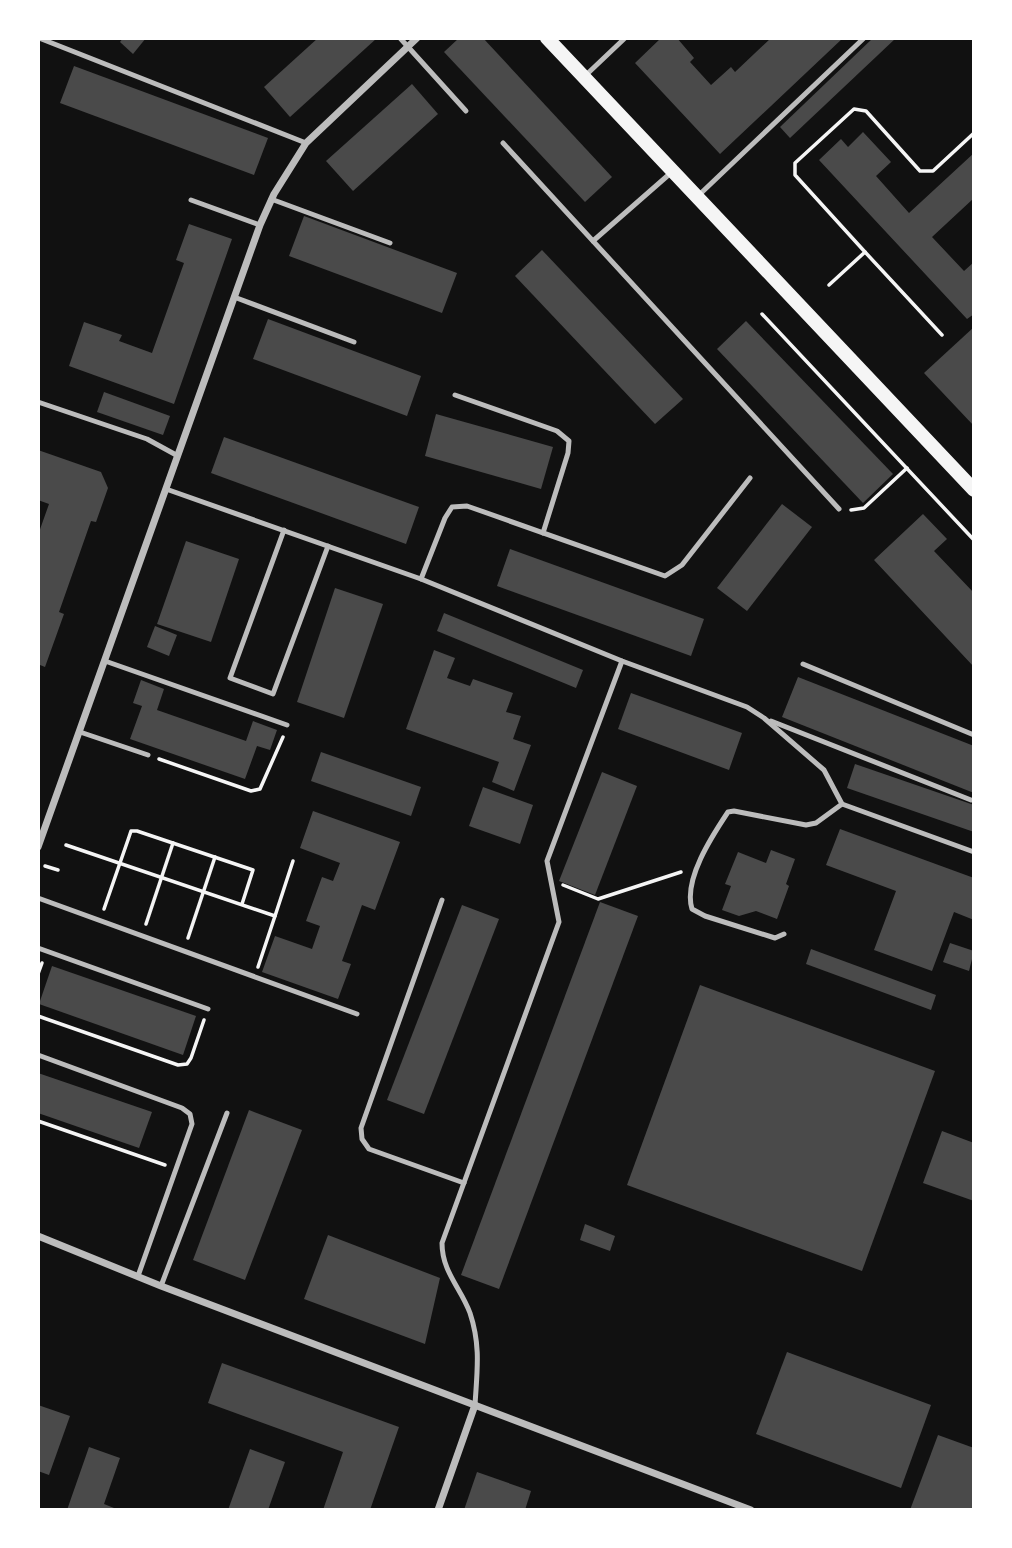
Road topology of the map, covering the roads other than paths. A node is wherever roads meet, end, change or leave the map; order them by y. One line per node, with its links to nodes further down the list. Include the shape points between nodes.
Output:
1 (39, 38): 10 (lane)
2 (400, 38): 7 (lane)
3 (417, 38): 7 (street)
4 (547, 38): 8 (main road)
5 (625, 38): 8 (lane)
6 (864, 38): 13 (lane)
7 (407, 48): 9 (lane); 10 (street)
8 (583, 77): 12 (main road)
9 (466, 111)
10 (306, 143): 14 (street)
11 (503, 143): 17 (lane)
12 (673, 171): 13 (main road); 17 (lane)
13 (697, 197): 26 (main road)
14 (271, 199): 16 (street); 18 (lane)
15 (191, 200): 16 (lane)
16 (260, 225): 19 (street)
17 (593, 241): 27 (lane)
18 (390, 243)
19 (234, 298): 20 (lane); 23 (street)
20 (354, 342)
21 (455, 395): 29 (lane, via 557,431 569,441)
22 (38, 402): 23 (lane, via 147,439)
23 (178, 456): 25 (street)
24 (750, 478): 29 (lane, via 682,565 665,576)
25 (166, 489): 28 (lane); 32 (street)
26 (974, 490)
27 (839, 509)
28 (284, 530): 30 (lane); 30 (lane, via 230,678 273,694)
29 (543, 533): 31 (lane, via 467,506 452,507)
30 (328, 546): 31 (lane)
31 (421, 579): 33 (lane)
32 (105, 661): 36 (lane); 37 (street)
33 (622, 661): 35 (lane, via 747,707); 52 (lane, via 547,861 559,922)
34 (803, 664): 38 (lane)
35 (764, 719): 40 (lane); 41 (lane, via 824,771)
36 (287, 726)
37 (79, 732): 39 (lane); 42 (street)
38 (974, 735)
39 (148, 755)
40 (971, 800)
41 (842, 804): 43 (lane); 46 (lane, via 806,825 728,812 698,866 689,899 692,909 775,938)
42 (38, 847)
43 (974, 852)
44 (38, 898): 49 (lane)
45 (442, 900): 52 (lane, via 361,1128 369,1149)
46 (784, 934)
47 (38, 948): 48 (lane)
48 (208, 1009)
49 (357, 1014)
50 (38, 1055): 54 (lane, via 190,1114 192,1124)
51 (227, 1113): 55 (lane)
52 (464, 1183): 56 (lane, via 442,1243 442,1259 469,1311 478,1346)
53 (38, 1236): 54 (street)
54 (138, 1276): 55 (street)
55 (160, 1286): 56 (street)
56 (475, 1405): 57 (street); 58 (street)
57 (438, 1510)
58 (751, 1510)

